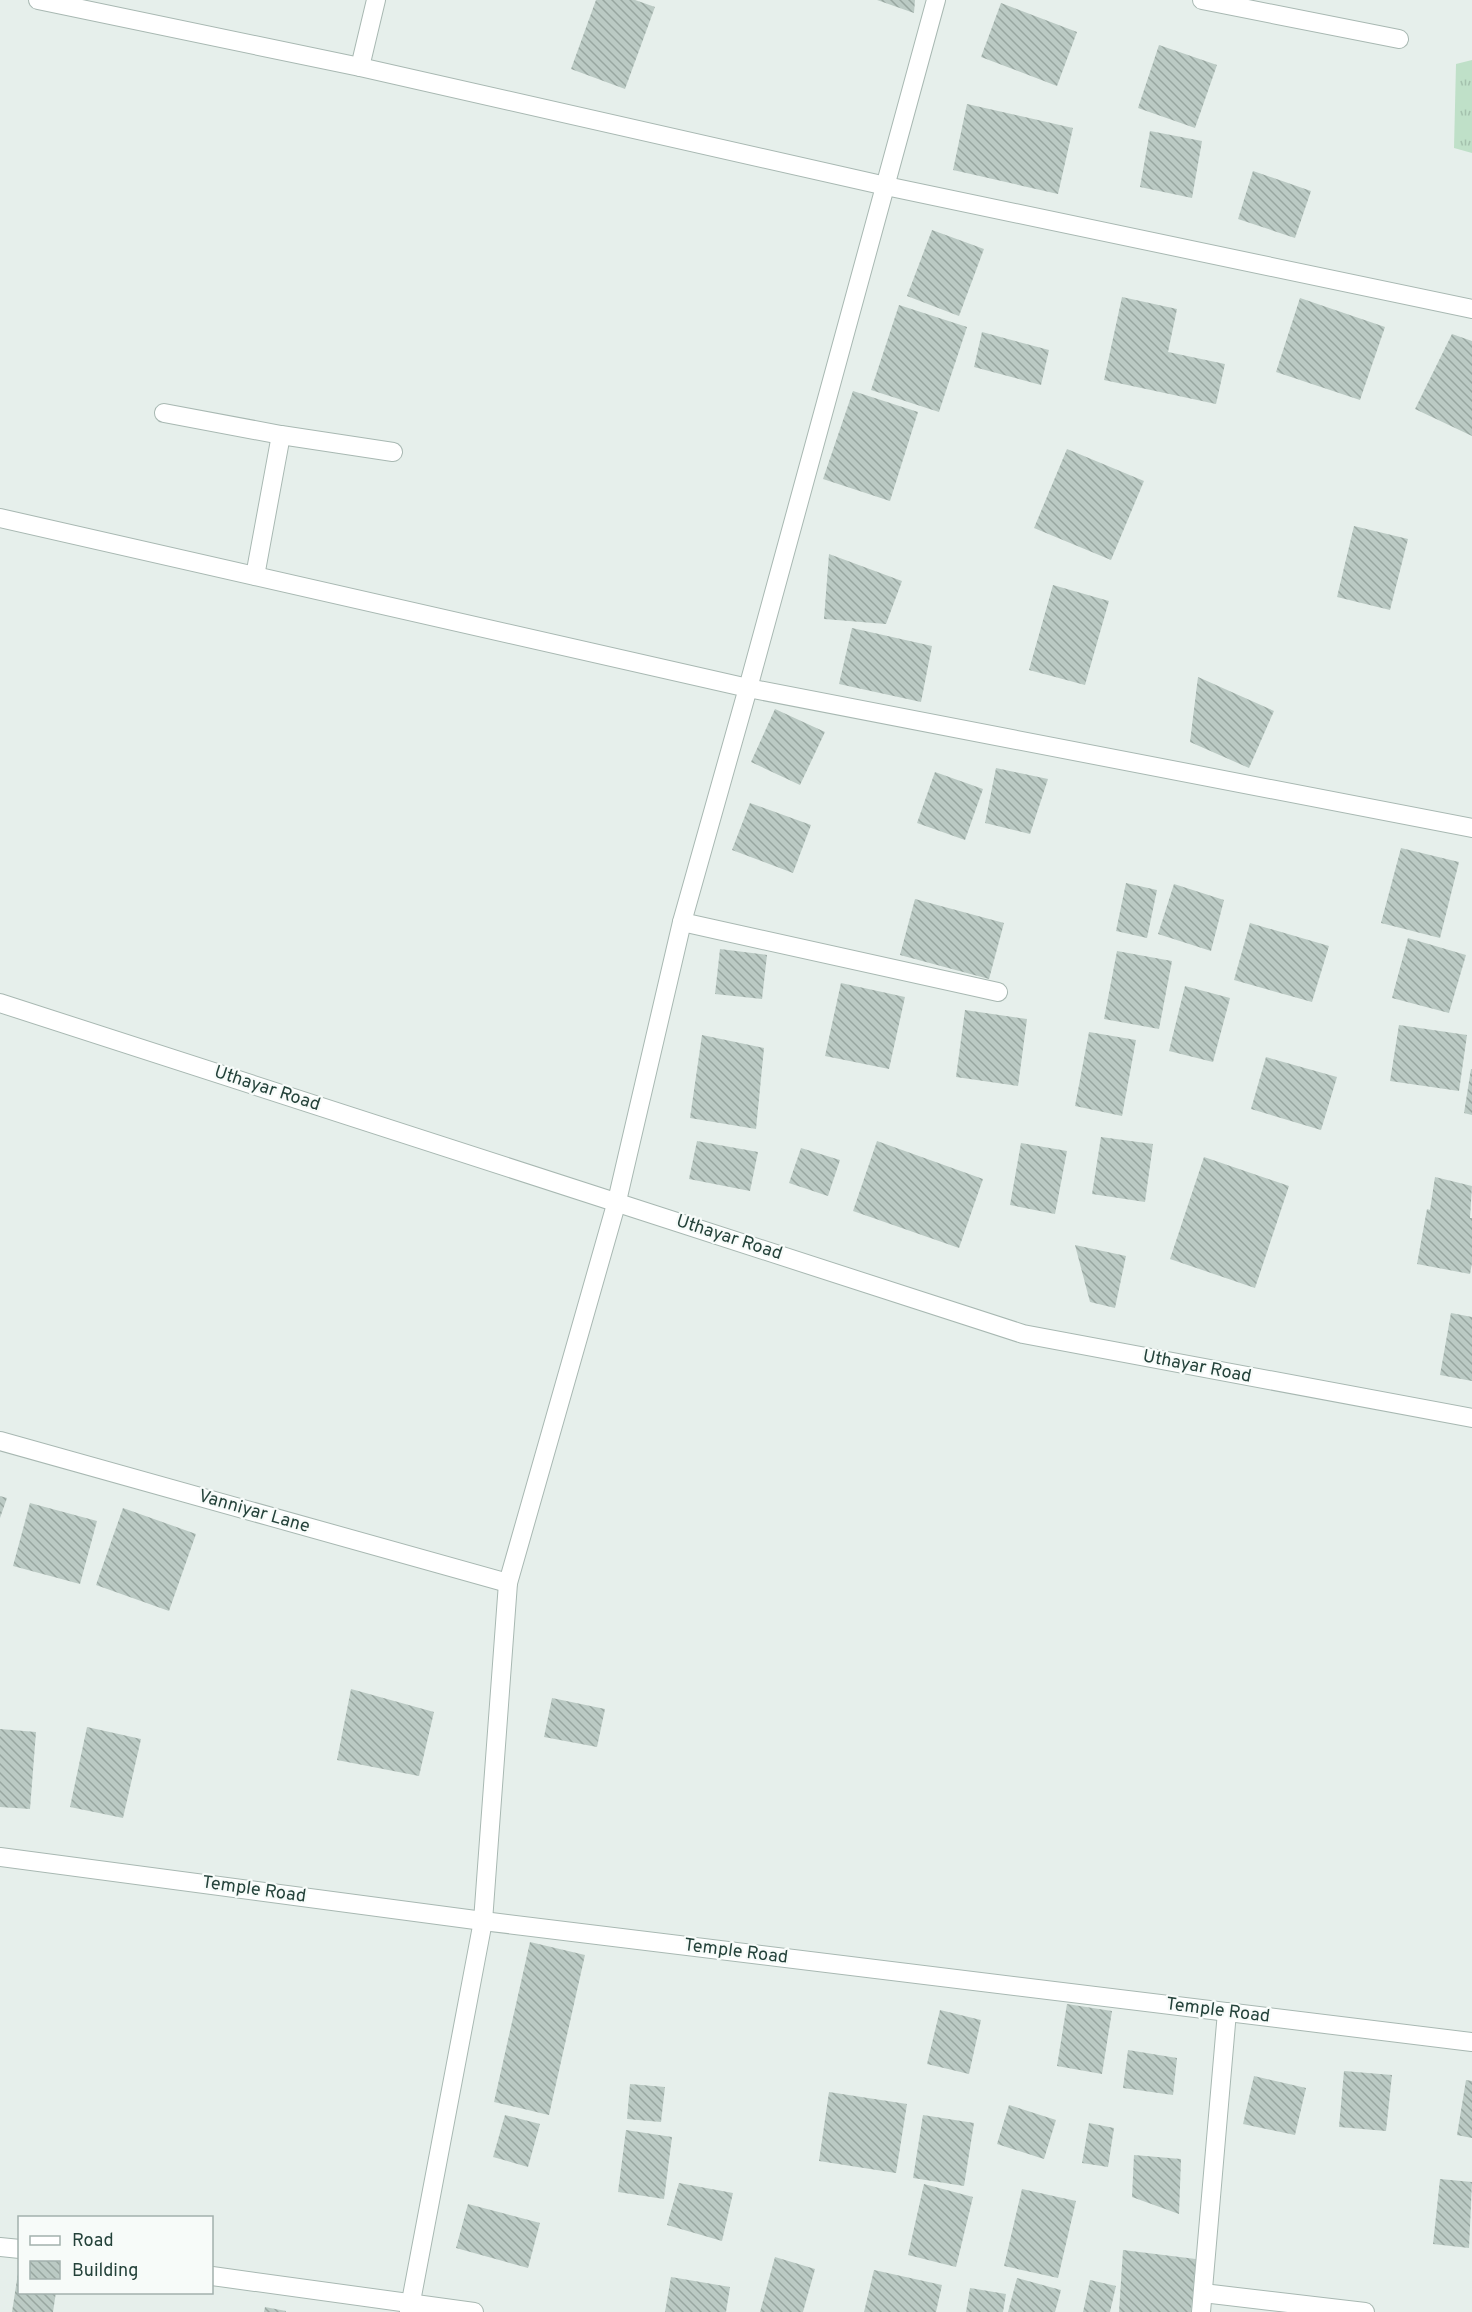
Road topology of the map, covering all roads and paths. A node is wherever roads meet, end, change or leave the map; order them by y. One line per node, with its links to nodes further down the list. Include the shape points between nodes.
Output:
1 (38, 0): 6 (street)
2 (376, 0): 6 (street)
3 (936, 0): 7 (street)
4 (1202, 0): 5 (street)
5 (1399, 39)
6 (360, 67): 7 (street)
7 (886, 186): 8 (street); 14 (street)
8 (1472, 309)
9 (164, 413): 10 (street)
10 (281, 435): 11 (street); 13 (street)
11 (393, 452)
12 (0, 518): 13 (street)
13 (255, 576): 14 (street)
14 (748, 688): 15 (street); 16 (street)
15 (1472, 828)
16 (682, 922): 17 (street); 19 (street)
17 (998, 992)
18 (0, 1003): 19 (street, Uthayar Road)
19 (617, 1202): 20 (street, Uthayar Road, via 1023,1334); 22 (street)
20 (1472, 1418)
21 (0, 1441): 22 (street, Vanniyar Lane)
22 (508, 1582): 24 (street)
23 (0, 1857): 24 (street, Temple Road)
24 (483, 1921): 25 (street, Temple Road); 31 (street)
25 (1227, 2012): 26 (street, Temple Road); 30 (street)
26 (1472, 2042)
27 (0, 2247): 28 (street)
28 (18, 2249)
29 (213, 2276): 31 (street)
30 (1203, 2293): 33 (street); 34 (street)
31 (410, 2308): 32 (street)
32 (474, 2312)
33 (1201, 2312)
34 (1365, 2312)

